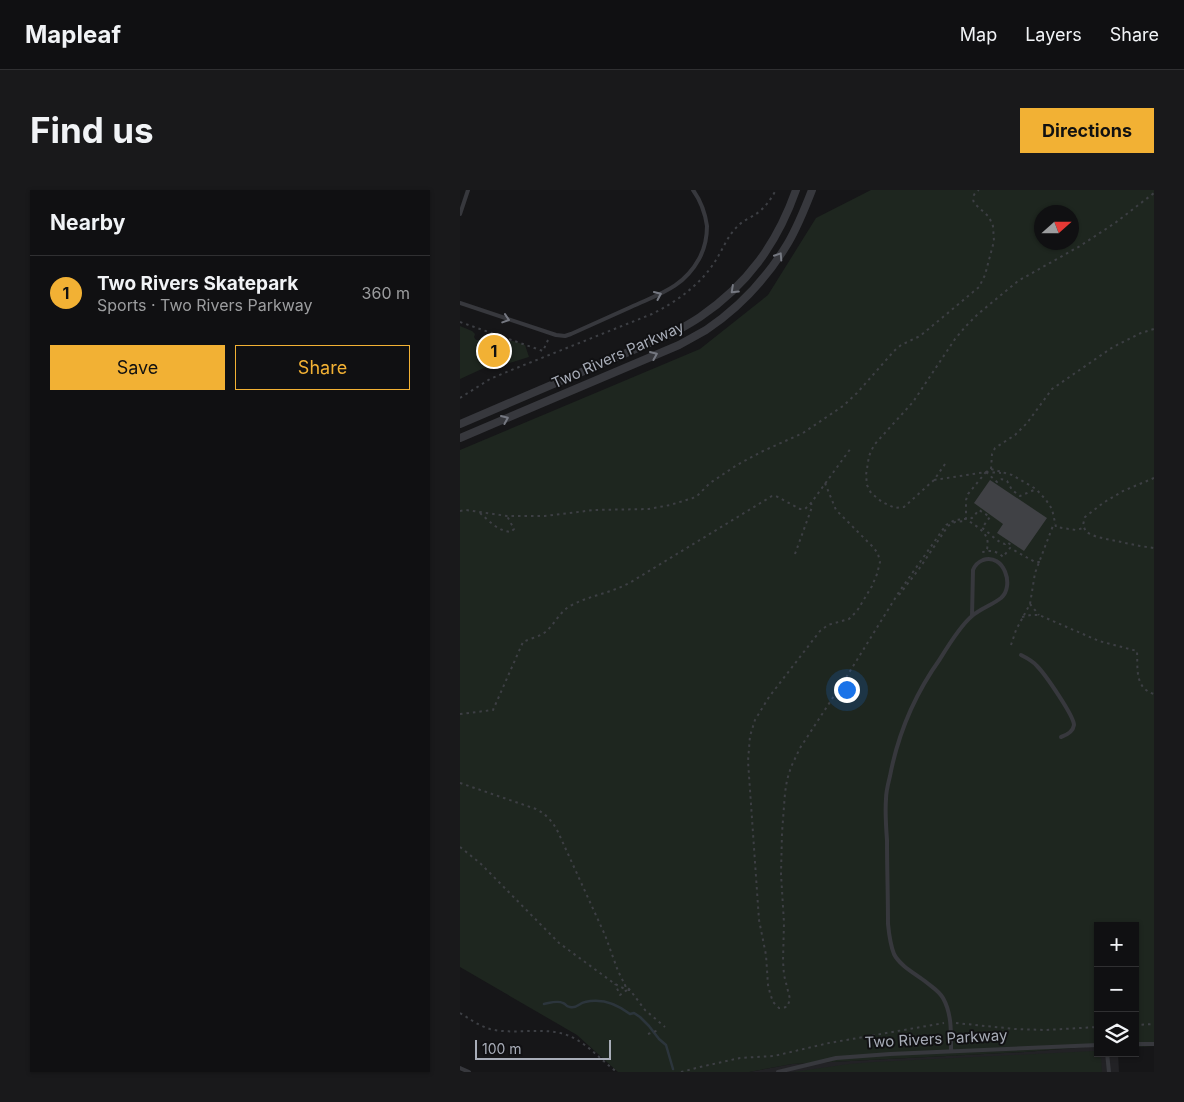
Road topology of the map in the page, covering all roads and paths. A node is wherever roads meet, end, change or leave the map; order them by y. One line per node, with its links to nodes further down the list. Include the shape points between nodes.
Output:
1 (468, 190): 7 (lane)
2 (693, 190): 13 (lane, one-way to 2, via 572,334 664,293 685,278 704,249 707,232 704,211)
3 (796, 190): 14 (street, Two Rivers Parkway, one-way to 14, via 777,235 761,260 721,302 698,319 673,333)
4 (812, 190): 15 (street, Two Rivers Parkway, one-way to 4, via 679,345 705,330 730,312 772,268)
5 (979, 190): 28 (path, via 973,200 990,220 994,236 985,275 978,287 920,336 894,351 843,406 803,433 737,465 693,498 649,509)
6 (1154, 193): 22 (path, via 1080,246 1018,281 978,314 955,339 913,402 878,440 869,456 866,475 871,493 895,508 904,507)
7 (460, 214)
8 (460, 303): 13 (lane, one-way to 13)
9 (627, 318): 11 (path)
10 (460, 322): 13 (path, via 543,351)
11 (629, 323)
12 (1154, 329): 18 (path, via 1113,347 1052,388 1027,423 995,448)
13 (550, 333)
14 (460, 424)
15 (460, 438)
16 (851, 448): 23 (path)
17 (945, 464): 22 (path)
18 (992, 469): 19 (path); 20 (path)
19 (986, 472): 20 (path); 22 (path); 24 (path, via 997,482 1007,481 1020,496); 29 (path, via 968,494)
20 (1004, 473): 24 (path)
21 (1154, 478): 32 (path, via 1103,503 1085,517)
22 (934, 480)
23 (825, 483): 25 (path); 29 (path, via 836,510 874,548 880,566 857,611 849,619 820,631 769,697 755,720 750,736 748,761 759,920 768,985 773,1002 779,1008 786,1007 790,1000 783,962 781,874 784,805 793,762 946,525 955,520)
24 (1036, 490): 30 (path, via 1052,509)
25 (811, 503): 36 (path); 45 (path, via 803,510 772,496 631,582 569,606 544,633 522,642 493,710)
26 (460, 511): 27 (path)
27 (479, 512): 28 (path); 28 (path, via 497,528 511,532 514,529)
28 (507, 516)
29 (966, 520): 34 (path, via 986,535 988,545 983,552 997,552 1003,557); 34 (path, via 979,510 990,517 982,528 1001,543 1007,542)
30 (1055, 521): 31 (path); 33 (path)
31 (1056, 527): 32 (path); 33 (path)
32 (1083, 528): 35 (path, via 1096,537)
33 (1052, 530): 37 (path)
34 (1010, 548): 37 (path)
35 (1154, 548)
36 (795, 554)
37 (1040, 562): 38 (path)
38 (1030, 604): 39 (path); 41 (path)
39 (1039, 615): 41 (path); 44 (path, via 1099,640 1137,651 1140,683)
40 (972, 616): 40 (lane, via 974,566 986,559 996,561 1007,577 1006,591 1002,598); 52 (lane, via 929,673 914,701 894,754 886,798 890,942 895,956 942,997)
41 (1022, 617): 42 (path)
42 (1011, 645)
43 (1022, 655): 46 (lane, via 1038,667 1073,720 1072,731)
44 (1154, 694)
45 (460, 714)
46 (1061, 737)
47 (460, 783): 50 (path, via 536,809 552,822)
48 (460, 847): 49 (path, via 559,943)
49 (615, 984): 50 (path); 50 (path, via 620,995)
50 (628, 990): 55 (path, via 644,1010)
51 (460, 1013): 66 (path, via 492,1030 562,1033 579,1040)
52 (951, 1023): 56 (path, via 1015,1030); 62 (lane); 67 (path, via 829,1043 774,1056 740,1058)
53 (1154, 1024): 54 (path)
54 (1139, 1025)
55 (665, 1027)
56 (1094, 1027)
57 (659, 1030): 58 (path)
58 (648, 1034)
59 (1139, 1044): 60 (lane)
60 (1154, 1044)
61 (1094, 1045): 62 (lane, Two Rivers Parkway)
62 (951, 1051): 68 (lane, Two Rivers Parkway, via 836,1058)
63 (1107, 1057): 69 (lane)
64 (460, 1068): 65 (lane)
65 (469, 1072)
66 (617, 1072)
67 (682, 1072)
68 (778, 1072)
69 (1109, 1072)

